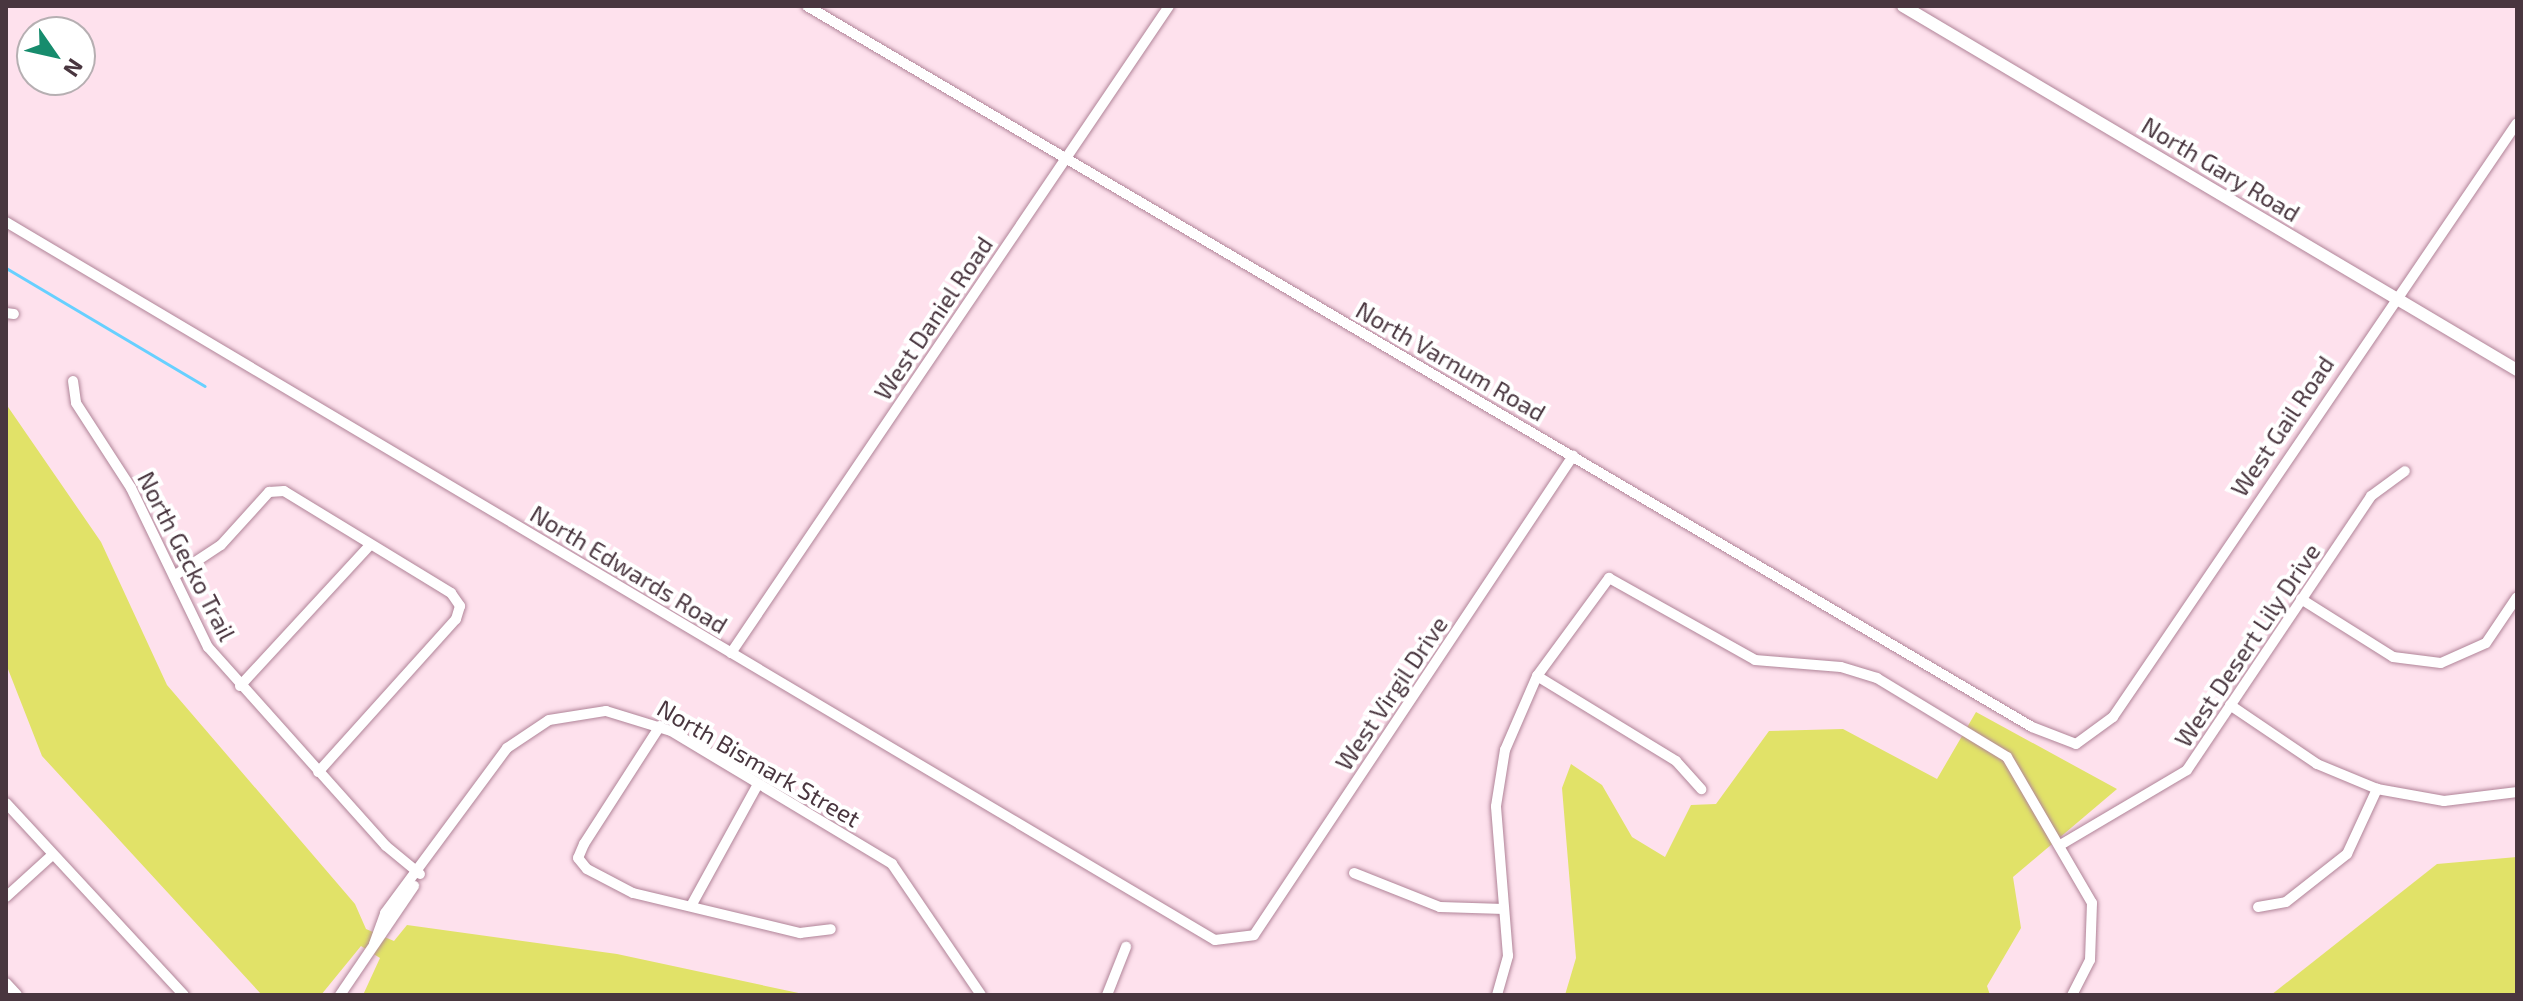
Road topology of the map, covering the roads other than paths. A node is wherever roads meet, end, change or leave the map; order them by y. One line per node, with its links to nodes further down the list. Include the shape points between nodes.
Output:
1 (807, 6): 5 (street, North Varnum Road)
2 (1169, 6): 5 (street, West Daniel Road)
3 (1903, 6): 7 (street, North Gary Road)
4 (2517, 123): 7 (street, West Gail Road)
5 (1066, 158): 10 (street, North Varnum Road); 16 (street, West Daniel Road)
6 (6, 222): 16 (street, North Edwards Road)
7 (2395, 298): 8 (street, North Gary Road); 21 (street, West Gail Road, via 2113,717)
8 (2517, 370)
9 (73, 381): 13 (street, North Gecko Trail, via 76,403 131,488)
10 (1573, 456): 21 (street, North Varnum Road, via 2032,727); 39 (street, West Virgil Drive, via 1254,935)
11 (2405, 471): 15 (street, West Desert Lily Drive, via 2371,496)
12 (370, 545): 13 (street, via 284,491 269,492 221,545); 18 (street); 22 (street, via 451,593 460,606)
13 (174, 576): 18 (street, North Gecko Trail, via 208,647)
14 (2517, 597): 15 (street, via 2486,643 2441,663 2393,657)
15 (2301, 599): 19 (street, West Desert Lily Drive)
16 (731, 653): 39 (street, North Edwards Road, via 1215,940)
17 (1537, 676): 24 (street, via 1676,761); 28 (street, via 1609,578 1755,660 1841,667 1877,678 2007,757); 35 (street, via 1500,775)
18 (240, 686): 22 (street, North Gecko Trail)
19 (2230, 705): 25 (street, via 2317,764); 28 (street, West Desert Lily Drive, via 2187,770)
20 (660, 726): 23 (street, North Bismark Street); 31 (street, North Bismark Street, via 606,711 529,731 507,748); 33 (street, via 578,858 633,893)
21 (2076, 744)
22 (318, 772): 31 (street, North Gecko Trail)
23 (758, 784): 33 (street); 46 (street, North Bismark Street, via 907,878)
24 (1701, 789)
25 (2377, 789): 26 (street, via 2444,801); 34 (street, via 2347,854 2286,902)
26 (2517, 792)
27 (6, 803): 29 (street)
28 (2062, 844): 49 (street, via 2087,888 2095,920 2090,960)
29 (51, 856): 32 (street); 44 (street)
30 (1354, 873): 35 (street, via 1440,907)
31 (420, 874): 36 (street); 37 (street)
32 (6, 897)
33 (691, 906): 38 (street, via 800,933)
34 (2258, 907)
35 (1504, 909): 48 (street, via 1508,956)
36 (385, 913): 37 (street); 40 (street)
37 (395, 921): 40 (street)
38 (831, 929)
39 (1235, 942)
40 (374, 944): 45 (street)
41 (1126, 947): 47 (street)
42 (6, 983): 43 (street)
43 (17, 995)
44 (184, 995)
45 (340, 995)
46 (981, 995)
47 (1107, 995)
48 (1497, 995)
49 (2072, 995)

